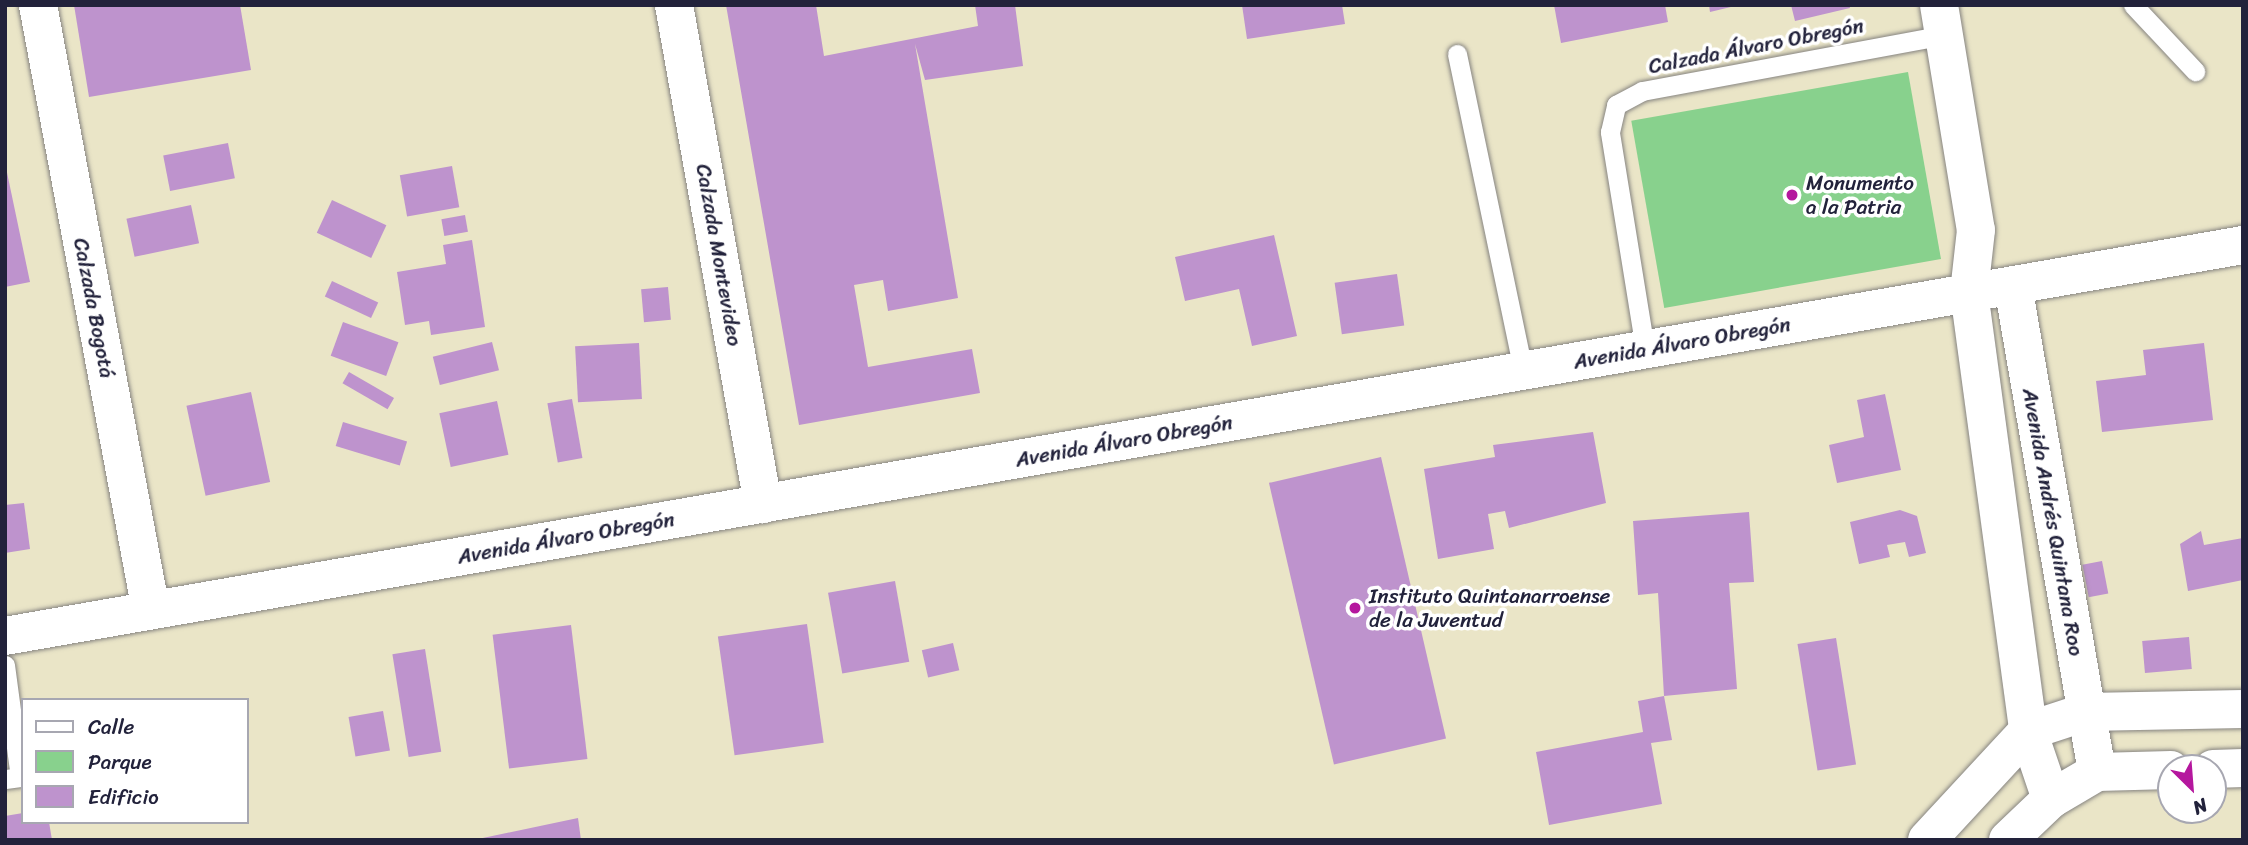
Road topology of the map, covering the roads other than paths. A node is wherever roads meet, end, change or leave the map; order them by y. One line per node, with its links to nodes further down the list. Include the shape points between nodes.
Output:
1 (37, 5): 14 (main road, Calzada Bogotá)
2 (674, 5): 13 (main road, Calzada Montevideo)
3 (2133, 5): 6 (lane)
4 (1941, 20): 7 (main road, Avenida Andrés Quintana Roo); 11 (lane, Calzada Álvaro Obregón, via 1642,90 1616,105 1610,132)
5 (1457, 54): 12 (lane)
6 (2195, 71)
7 (1976, 230): 9 (main road, Avenida Andrés Quintana Roo); 10 (main road, Avenida Andrés Quintana Roo)
8 (2243, 245): 9 (main road, Avenida Álvaro Obregón)
9 (2013, 285): 10 (main road, Avenida Álvaro Obregón); 18 (main road, Avenida Andrés Quintana Roo)
10 (1969, 292): 11 (main road, Avenida Álvaro Obregón); 19 (main road, Avenida Andrés Quintana Roo)
11 (1645, 349): 12 (main road, Avenida Álvaro Obregón)
12 (1522, 371): 13 (main road, Avenida Álvaro Obregón)
13 (763, 504): 14 (main road, Avenida Álvaro Obregón)
14 (151, 611): 15 (main road, Avenida Álvaro Obregón)
15 (5, 636)
16 (5, 665): 22 (lane, via 20,777)
17 (2243, 709): 18 (main road)
18 (2086, 712): 19 (main road); 21 (main road, Avenida Andrés Quintana Roo)
19 (2028, 731): 23 (main road, Avenida Andrés Quintana Roo); 24 (main road)
20 (2157, 770): 21 (main road)
21 (2097, 772): 23 (main road)
22 (5, 779)
23 (2051, 799): 25 (main road)
24 (1929, 839)
25 (2008, 840)

